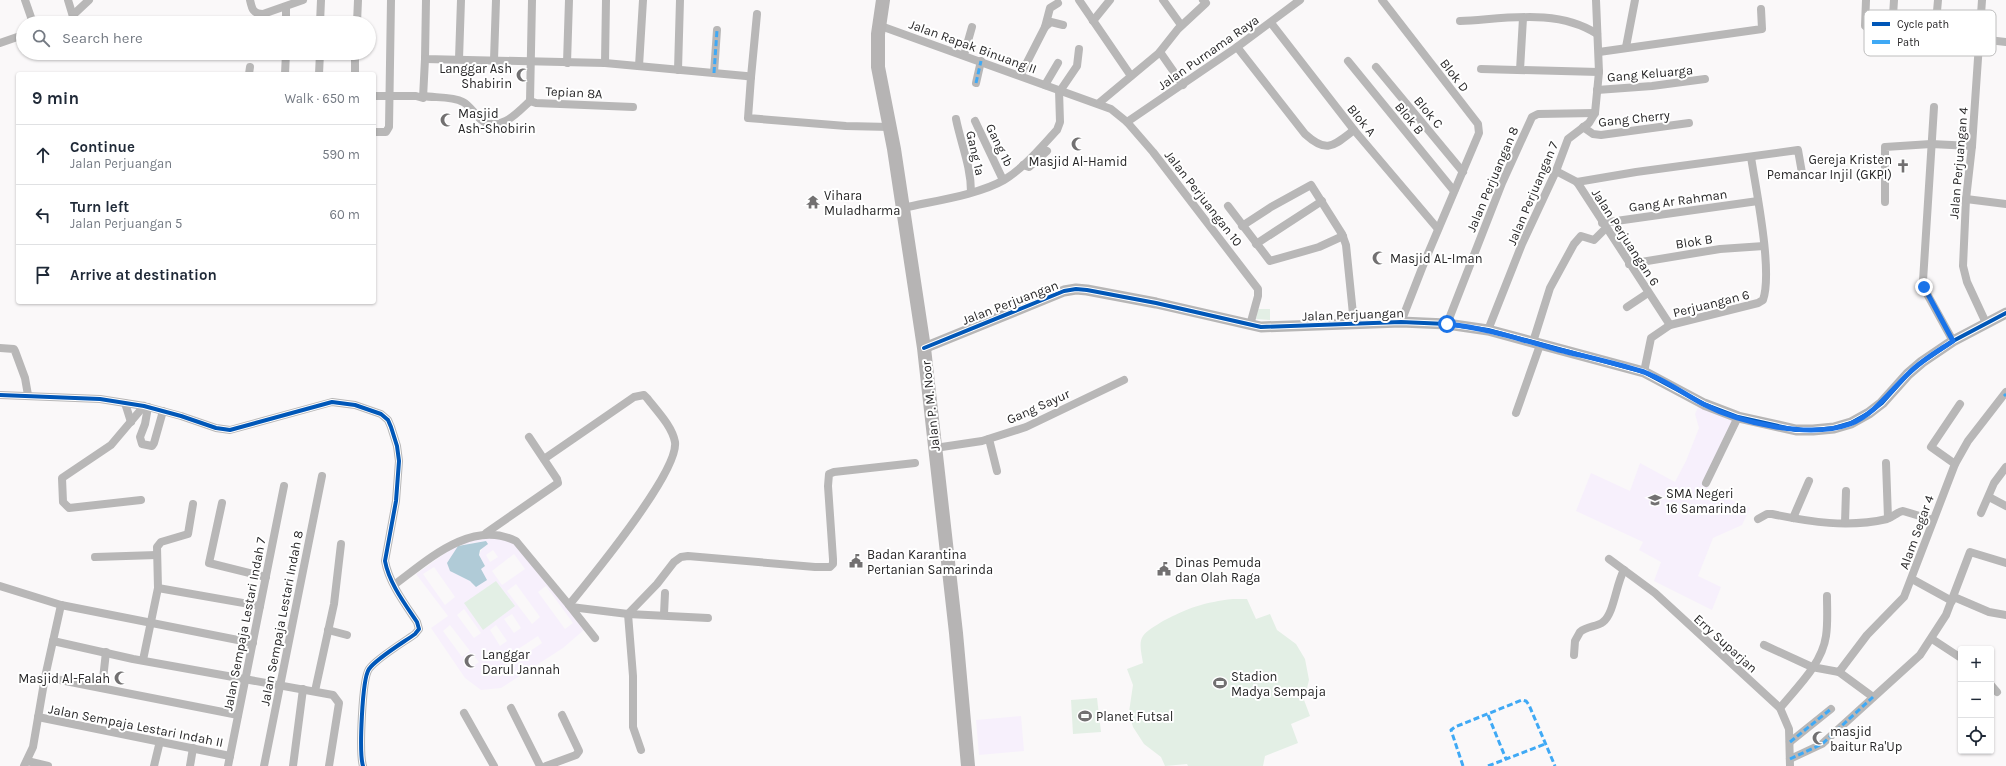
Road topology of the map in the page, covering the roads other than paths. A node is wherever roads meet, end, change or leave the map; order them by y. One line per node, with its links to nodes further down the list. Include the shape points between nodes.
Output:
1 (25, 0): 39 (street)
2 (68, 0): 37 (street)
3 (89, 0): 37 (street)
4 (250, 0): 31 (street, via 253,11 257,14 270,13)
5 (303, 0): 31 (street)
6 (321, 0): 41 (street)
7 (358, 0): 42 (street)
8 (391, 0): 97 (street)
9 (426, 0): 65 (street)
10 (461, 0): 66 (street)
11 (496, 0): 70 (street)
12 (532, 0): 73 (street, Tepian 8A)
13 (569, 0): 74 (street)
14 (606, 0): 75 (street)
15 (643, 0): 77 (street)
16 (680, 0): 80 (street)
17 (883, 0): 47 (highway, Jalan P. M. Noor)
18 (1079, 0): 46 (street)
19 (1110, 0): 46 (street)
20 (1163, 0): 48 (street)
21 (1300, 0): 45 (street, Jalan Purnama Raya)
22 (1382, 0): 118 (street, Blok D, via 1478,124 1479,133)
23 (1596, 0): 53 (street)
24 (1638, 0): 59 (street)
25 (1866, 0): 33 (street)
26 (1894, 0): 34 (street)
27 (1938, 0): 35 (street)
28 (1982, 0): 36 (street, Jalan Perjuangan 4)
29 (1206, 1): 48 (street)
30 (1058, 3): 51 (street, via 1050,8)
31 (289, 4): 40 (street)
32 (1761, 9): 59 (street, via 1762,29)
33 (1866, 10)
34 (1893, 10)
35 (1937, 10)
36 (1981, 10)
37 (72, 14)
38 (757, 14): 89 (street)
39 (31, 16)
40 (287, 16)
41 (320, 16)
42 (357, 16)
43 (1523, 18): 44 (street); 53 (street, via 1565,19); 81 (street)
44 (1460, 22)
45 (1270, 23): 58 (street, Jalan Purnama Raya); 110 (street, Blok A)
46 (1094, 24): 88 (street)
47 (878, 25): 63 (street, Jalan Rapak Binuang II); 108 (highway, Jalan P. M. Noor, via 878,67)
48 (1182, 25): 61 (street)
49 (1063, 26): 51 (street, via 1051,22)
50 (972, 27): 63 (street)
51 (1045, 27): 87 (street)
52 (717, 30): 86 (street)
53 (1597, 34): 62 (street)
54 (16, 37): 56 (street)
55 (1996, 41): 57 (street)
56 (0, 42)
57 (2006, 42)
58 (1237, 47): 93 (street, Jalan Purnama Raya); 110 (street, via 1305,134 1319,146 1332,145)
59 (1626, 47): 62 (street)
60 (1079, 49): 95 (street, via 1077,66)
61 (1160, 52): 88 (street); 93 (street)
62 (1599, 52): 85 (street)
63 (964, 55): 72 (street, Jalan Rapak Binuang II)
64 (1978, 56): 113 (street, Jalan Perjuangan 4)
65 (425, 59): 66 (street); 98 (street)
66 (459, 59): 70 (street)
67 (286, 60): 82 (street)
68 (320, 60): 83 (street)
69 (356, 60): 84 (street)
70 (494, 60): 73 (street)
71 (1348, 60): 122 (street, Blok B)
72 (981, 61): 87 (street, Jalan Rapak Binuang II); 91 (street)
73 (530, 62): 74 (street); 99 (street, Tepian 8A)
74 (567, 63): 75 (street)
75 (605, 63): 77 (street)
76 (1058, 63): 92 (street)
77 (639, 66): 80 (street)
78 (1376, 68): 118 (street, Blok C)
79 (1481, 69): 81 (street)
80 (678, 70): 86 (street)
81 (1520, 70): 85 (street)
82 (285, 72)
83 (319, 72)
84 (355, 72)
85 (1599, 72): 94 (street)
86 (714, 73): 89 (street)
87 (1021, 74): 92 (street, Jalan Rapak Binuang II)
88 (1130, 76): 100 (street)
89 (751, 77): 108 (street, via 748,118)
90 (1705, 80): 94 (street, Gang Keluarga)
91 (976, 83)
92 (1045, 85): 95 (street, Jalan Rapak Binuang II)
93 (1183, 85): 106 (street, Jalan Purnama Raya)
94 (1597, 90): 103 (street)
95 (1064, 92): 100 (street, Jalan Rapak Binuang II); 116 (street, via 1059,126)
96 (376, 96): 97 (street)
97 (389, 96): 98 (street); 111 (street, via 389,129 386,132)
98 (423, 96): 99 (street, via 464,102 483,121 495,124 506,121)
99 (530, 101): 101 (street, Tepian 8A)
100 (1099, 103): 106 (street, Jalan Perjuangan 10)
101 (633, 107)
102 (1934, 108): 112 (street)
103 (1595, 113): 109 (street, Jalan Perjuangan 7); 144 (street, Jalan Perjuangan 8, via 1538,114 1532,117 1502,183)
104 (956, 119): 123 (street, Gang 1a, via 970,170)
105 (974, 121): 120 (street, Gang 1b)
106 (1127, 122): 145 (street, Jalan Perjuangan 10, via 1258,289)
107 (1689, 123): 109 (street, Gang Cherry, via 1596,135)
108 (890, 127): 130 (highway, Jalan P. M. Noor)
109 (1583, 128): 117 (street, Jalan Perjuangan 7, via 1568,139)
110 (1354, 130): 133 (street, Blok A)
111 (376, 132)
112 (1931, 144): 113 (street); 127 (street, via 1885,146); 148 (street, via 1923,280 1926,292)
113 (1972, 146): 124 (street, Jalan Perjuangan 4)
114 (1047, 151): 116 (street, via 1029,167)
115 (1751, 157): 119 (street, via 1798,150); 121 (street); 126 (street, Perjuangan 6)
116 (1023, 165): 120 (street)
117 (1556, 171): 121 (street, Jalan Perjuangan 6); 147 (street, Jalan Perjuangan 7, via 1522,244)
118 (1463, 172): 122 (street, Blok D)
119 (1802, 174)
120 (1003, 180): 123 (street)
121 (1576, 182): 132 (street, Jalan Perjuangan 6)
122 (1454, 191): 133 (street, Blok D)
123 (971, 192): 130 (street)
124 (1966, 199): 128 (street); 142 (street, Jalan Perjuangan 4, via 1963,266 1967,282)
125 (1322, 201): 131 (street, via 1311,185); 134 (street); 135 (street)
126 (1758, 201): 132 (street, Gang Ar Rahman); 136 (street, Perjuangan 6)
127 (1885, 202)
128 (2006, 204)
129 (1228, 206): 131 (street)
130 (903, 208): 151 (highway, Jalan P. M. Noor)
131 (1242, 226): 135 (street)
132 (1604, 226): 137 (street, Jalan Perjuangan 6); 149 (street, via 1596,238 1591,240 1581,236 1574,244 1550,288)
133 (1438, 229): 141 (street, Blok D)
134 (1343, 236): 135 (street, via 1273,262 1268,260); 143 (street)
135 (1256, 244)
136 (1764, 246): 137 (street, Blok B, via 1720,249); 146 (street, Perjuangan 6, via 1766,280 1761,302)
137 (1629, 264): 138 (street, Jalan Perjuangan 6)
138 (1648, 293): 139 (street); 146 (street, Jalan Perjuangan 6)
139 (1627, 307)
140 (2006, 313): 142 (street, Jalan Perjuangan)
141 (1401, 322): 143 (street, Jalan Perjuangan); 144 (street, Jalan Perjuangan)
142 (1986, 323): 148 (street, Jalan Perjuangan)
143 (1354, 324): 145 (street, Jalan Perjuangan, via 1277,327)
144 (1447, 324): 147 (street, Jalan Perjuangan)
145 (1250, 325): 151 (street, Jalan Perjuangan, via 1136,299 1076,289 1064,291)
146 (1670, 325): 152 (street, Perjuangan 6, via 1651,338)
147 (1488, 330): 149 (street, Jalan Perjuangan)
148 (1953, 341): 162 (street, Jalan Perjuangan, via 1908,374 1882,403 1851,423 1834,428 1796,430)
149 (1536, 343): 152 (street, Jalan Perjuangan); 161 (street)
150 (0, 348): 154 (street, via 14,349)
151 (924, 348): 166 (highway, Jalan P. M. Noor)
152 (1644, 372): 162 (street, Jalan Perjuangan, via 1704,404)
153 (1124, 380): 165 (street, Gang Sayur, via 1026,427)
154 (28, 394): 156 (street); 157 (street)
155 (2005, 394): 170 (street, Alam Segar 4, via 1968,441)
156 (0, 395)
157 (125, 403): 159 (street); 163 (street)
158 (1960, 404): 170 (street, via 1931,447)
159 (146, 406): 160 (street); 160 (street, via 145,424 140,437 142,444 148,446 154,443); 163 (street)
160 (164, 411): 198 (street, via 230,430 238,430 332,402 355,405 381,414 388,420 394,435 398,461 396,501 385,561)
161 (1516, 413)
162 (1738, 417): 175 (street)
163 (131, 422): 179 (street, via 111,445 62,478 63,502 66,507 73,509)
164 (529, 437): 167 (street)
165 (989, 439): 166 (street, Gang Sayur); 172 (street)
166 (935, 448): 259 (highway, Jalan P. M. Noor, via 957,640)
167 (544, 459): 189 (street, via 558,483); 206 (street, via 640,395 644,395 659,413 672,433 675,443 670,464 619,544)
168 (915, 463): 207 (street, via 829,474 833,559 830,567 682,557 674,562)
169 (1886, 463): 185 (street)
170 (1955, 464): 187 (street, Alam Segar 4)
171 (2006, 467): 178 (street, via 1994,483)
172 (997, 471)
173 (322, 476): 227 (street, Jalan Sempaja Lestari Indah 8)
174 (1809, 481): 184 (street)
175 (1706, 483)
176 (284, 486): 196 (street, Jalan Sempaja Lestari Indah 7)
177 (1846, 491): 188 (street)
178 (1989, 497): 182 (street); 183 (street)
179 (141, 500)
180 (193, 504): 191 (street, via 188,534 159,544)
181 (222, 504): 196 (street, via 209,564)
182 (2006, 506)
183 (1981, 513)
184 (1792, 518): 186 (street, via 1767,514); 188 (street, via 1819,523)
185 (1888, 518): 187 (street, via 1903,511); 188 (street)
186 (1758, 519)
187 (1933, 520): 197 (street, Alam Segar 4)
188 (1845, 523)
189 (486, 533): 198 (street, via 453,544); 206 (street, via 516,541)
190 (341, 544): 212 (street, via 334,604)
191 (157, 555): 192 (street); 200 (street)
192 (95, 557)
193 (1609, 559): 195 (street, Erry Suparjan)
194 (2006, 563): 203 (street, via 1970,552)
195 (1624, 570): 220 (street, via 1613,600 1612,612 1603,622 1580,632 1575,641); 235 (street, Erry Suparjan, via 1655,593)
196 (266, 577): 205 (street, Jalan Sempaja Lestari Indah 7)
197 (1912, 579): 203 (street); 224 (street, Alam Segar 4, via 1904,597)
198 (394, 585): 255 (street, via 419,629 374,664 367,674 361,749)
199 (0, 586): 204 (street)
200 (158, 588): 205 (street); 211 (street)
201 (665, 594): 208 (street)
202 (1827, 596): 223 (street, via 1826,637 1821,654)
203 (1953, 599): 209 (street, via 1989,612); 215 (street)
204 (61, 605): 211 (street); 216 (street)
205 (260, 606): 217 (street, Jalan Sempaja Lestari Indah 7)
206 (570, 606): 207 (street); 214 (street)
207 (628, 614): 208 (street); 244 (street, via 633,676 633,727)
208 (664, 614): 210 (street)
209 (2006, 615)
210 (708, 618)
211 (151, 622): 217 (street); 222 (street)
212 (328, 630): 213 (street); 231 (street)
213 (347, 635)
214 (596, 638)
215 (1932, 639): 221 (street); 233 (street, via 1914,662)
216 (53, 642): 219 (street); 225 (street)
217 (253, 643): 226 (street, Jalan Sempaja Lestari Indah 7)
218 (1764, 645): 223 (street)
219 (106, 652): 222 (street); 228 (street)
220 (1574, 654)
221 (1958, 656)
222 (143, 660): 226 (street)
223 (1812, 667): 224 (street); 235 (street)
224 (1838, 672): 233 (street)
225 (45, 677): 228 (street); 240 (street)
226 (244, 679): 227 (street); 238 (street, Jalan Sempaja Lestari Indah 7)
227 (279, 686): 230 (street); 252 (street, Jalan Sempaja Lestari Indah 8)
228 (102, 688): 238 (street)
229 (1994, 688): 232 (street)
230 (303, 689): 231 (street); 253 (street)
231 (315, 690): 254 (street, via 333,695 339,703)
232 (1997, 692)
233 (1872, 697): 246 (street, via 1822,744)
234 (511, 708): 257 (street)
235 (1780, 708): 242 (street, Erry Suparjan, via 1788,726)
236 (1831, 708): 242 (street)
237 (464, 713): 256 (street)
238 (238, 715): 245 (street, Jalan Sempaja Lestari Indah 7)
239 (562, 715): 258 (street, via 579,751 576,755)
240 (38, 717): 241 (street, Jalan Sempaja Lestari Indah II); 247 (street, via 33,747)
241 (160, 741): 243 (street, Jalan Sempaja Lestari Indah II); 249 (street)
242 (1790, 742): 246 (street, Erry Suparjan)
243 (194, 748): 245 (street, Jalan Sempaja Lestari Indah II); 250 (street)
244 (642, 750)
245 (230, 756): 251 (street, Jalan Sempaja Lestari Indah 7)
246 (1790, 763)
247 (25, 764): 248 (street)
248 (48, 766)
249 (154, 766)
250 (190, 766)
251 (228, 766)
252 (264, 766)
253 (293, 766)
254 (329, 766)
255 (363, 766)
256 (494, 766)
257 (540, 766)
258 (546, 766)
259 (968, 766)

